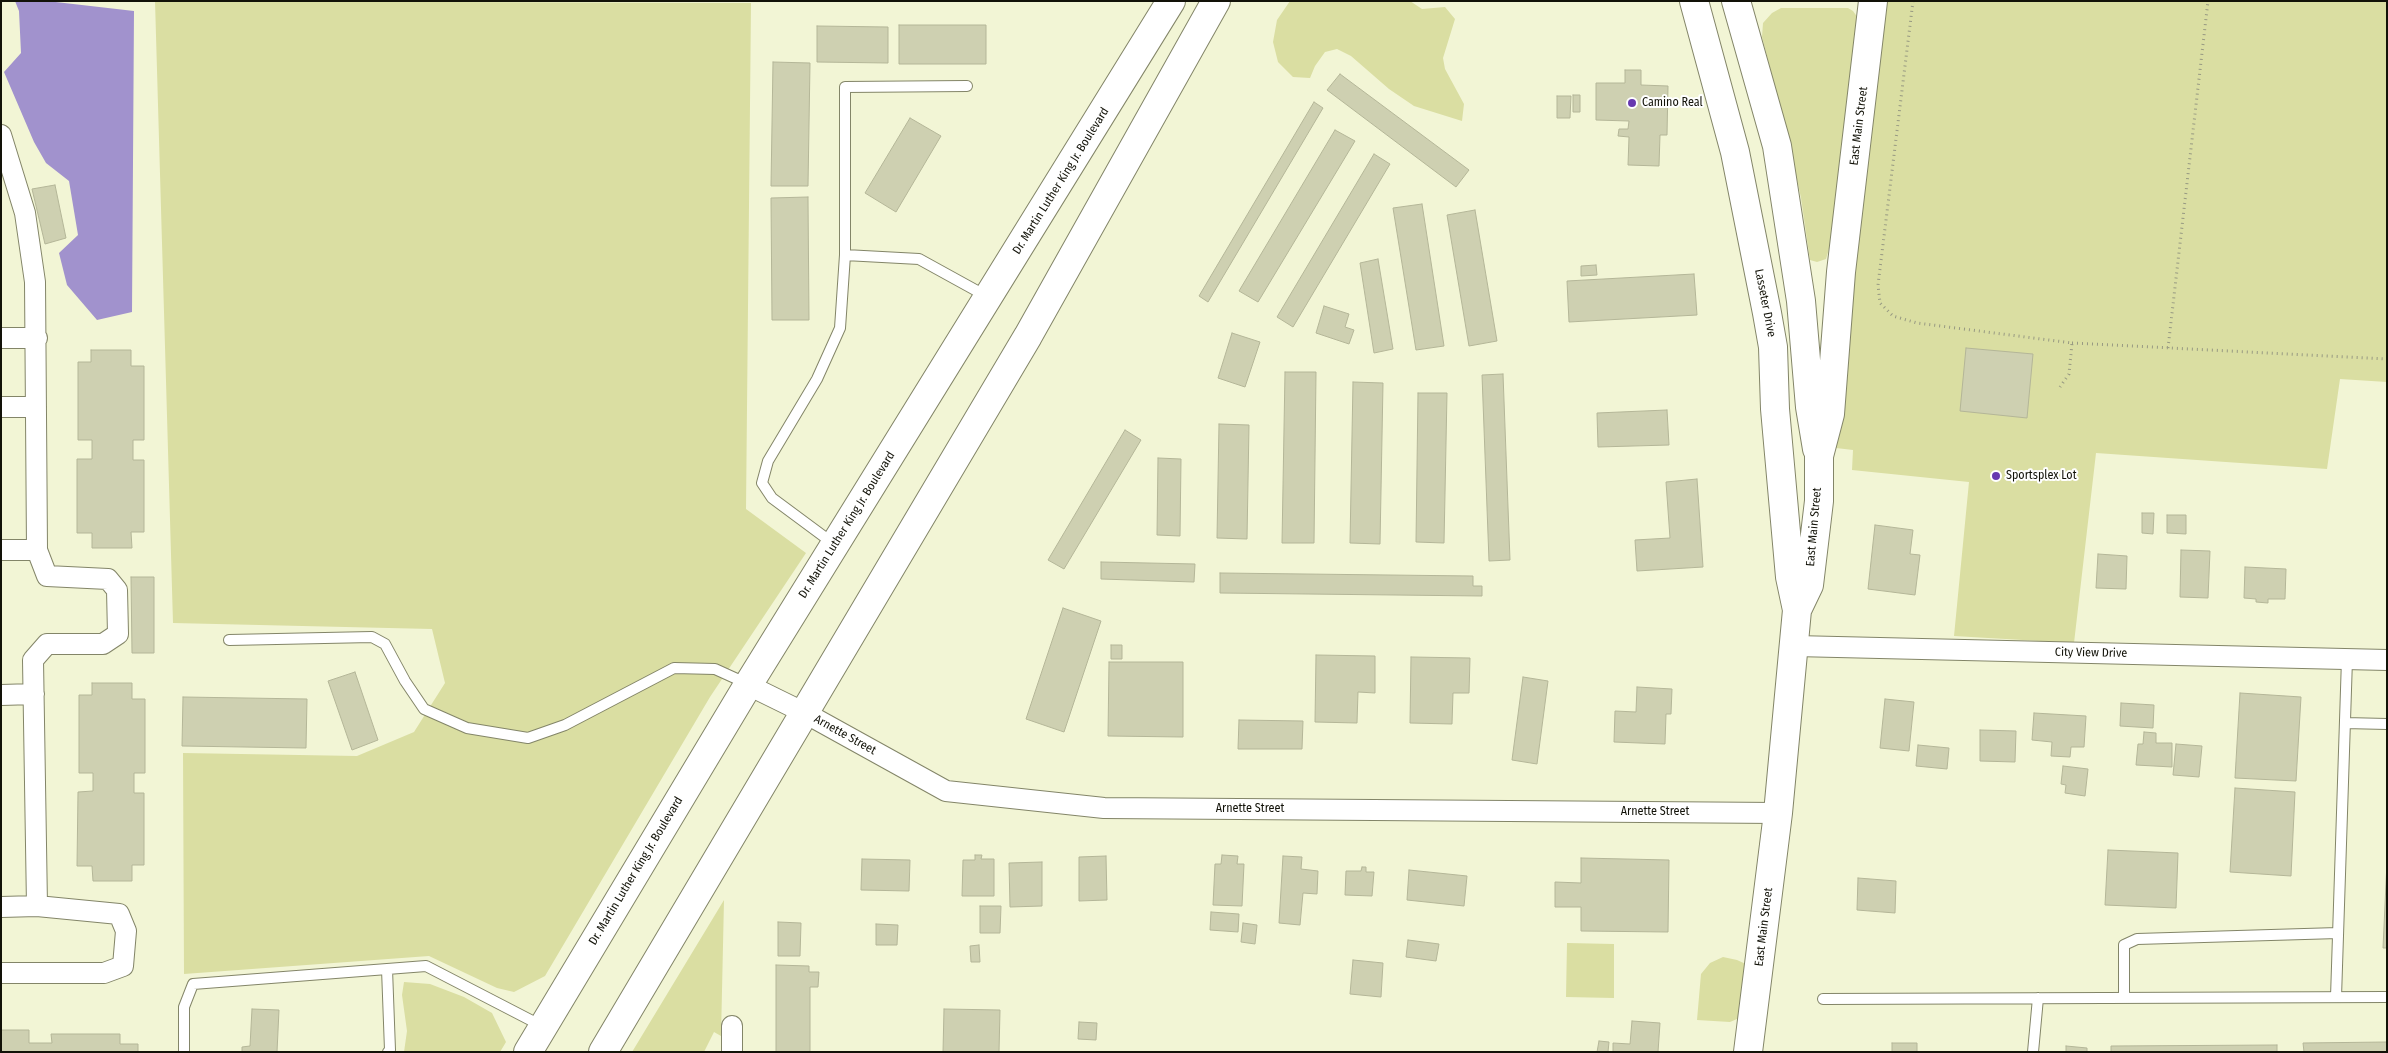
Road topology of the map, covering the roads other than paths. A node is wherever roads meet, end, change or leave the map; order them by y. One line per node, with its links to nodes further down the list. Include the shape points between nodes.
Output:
1 (1171, 1): 11 (main road, Dr. Martin Luther King Jr. Boulevard)
2 (1216, 1): 30 (main road, via 1028,336)
3 (1694, 1): 15 (main road, Lasseter Drive, via 1735,152)
4 (1736, 1): 14 (main road, via 1777,146)
5 (1873, 1): 9 (main road, East Main Street)
6 (967, 86): 10 (lane, via 845,87)
7 (1, 135): 8 (street)
8 (5, 160): 13 (street, via 27,223 35,282)
9 (1844, 244): 14 (main road); 18 (main road, East Main Street, via 1830,414)
10 (845, 255): 11 (lane, via 919,259); 19 (lane, via 840,328 818,379 768,461 762,483 772,498)
11 (989, 298): 19 (main road, Dr. Martin Luther King Jr. Boulevard)
12 (1, 338): 13 (street)
13 (37, 338): 17 (street)
14 (1805, 339): 15 (main road); 18 (main road, via 1810,407)
15 (1773, 347): 22 (main road, Lasseter Drive, via 1784,519)
16 (1, 407): 17 (street)
17 (36, 408): 21 (street)
18 (1818, 456): 22 (main road, East Main Street, via 1818,501 1809,585)
19 (835, 545): 27 (main road, Dr. Martin Luther King Jr. Boulevard)
20 (1, 550): 21 (street)
21 (37, 550): 28 (street, via 47,576 108,579 117,590 118,634 103,644 47,644 34,660)
22 (1797, 610): 24 (main road, East Main Street)
23 (230, 640): 27 (lane, via 372,637 385,644 424,709 467,728 528,738 565,724 674,668 715,669)
24 (1796, 646): 25 (street, City View Drive); 33 (main road, East Main Street)
25 (2347, 659): 26 (street, City View Drive); 31 (lane)
26 (2387, 660)
27 (748, 685): 30 (street, Arnette Street); 44 (main road, Dr. Martin Luther King Jr. Boulevard)
28 (34, 694): 29 (street); 34 (street)
29 (1, 695)
30 (805, 713): 33 (street, Arnette Street, via 946,791 1094,807); 49 (main road)
31 (2345, 723): 32 (lane); 36 (lane)
32 (2387, 724)
33 (1778, 813): 51 (main road, East Main Street)
34 (37, 906): 35 (street); 38 (street, via 118,914 126,932 123,966 104,973)
35 (1, 907)
36 (2338, 933): 39 (lane); 42 (lane, via 2137,939 2124,944)
37 (387, 969): 44 (lane, via 426,966); 46 (lane, via 193,984 184,1007); 47 (lane)
38 (1, 973)
39 (2336, 997): 40 (lane); 42 (lane)
40 (2387, 997)
41 (2038, 998): 42 (lane); 43 (lane); 52 (lane)
42 (2124, 998)
43 (1823, 999)
44 (543, 1026): 48 (main road, Dr. Martin Luther King Jr. Boulevard)
45 (732, 1026): 50 (street)
46 (184, 1052)
47 (388, 1052)
48 (528, 1052)
49 (603, 1052)
50 (732, 1052)
51 (1748, 1052)
52 (2033, 1052)

